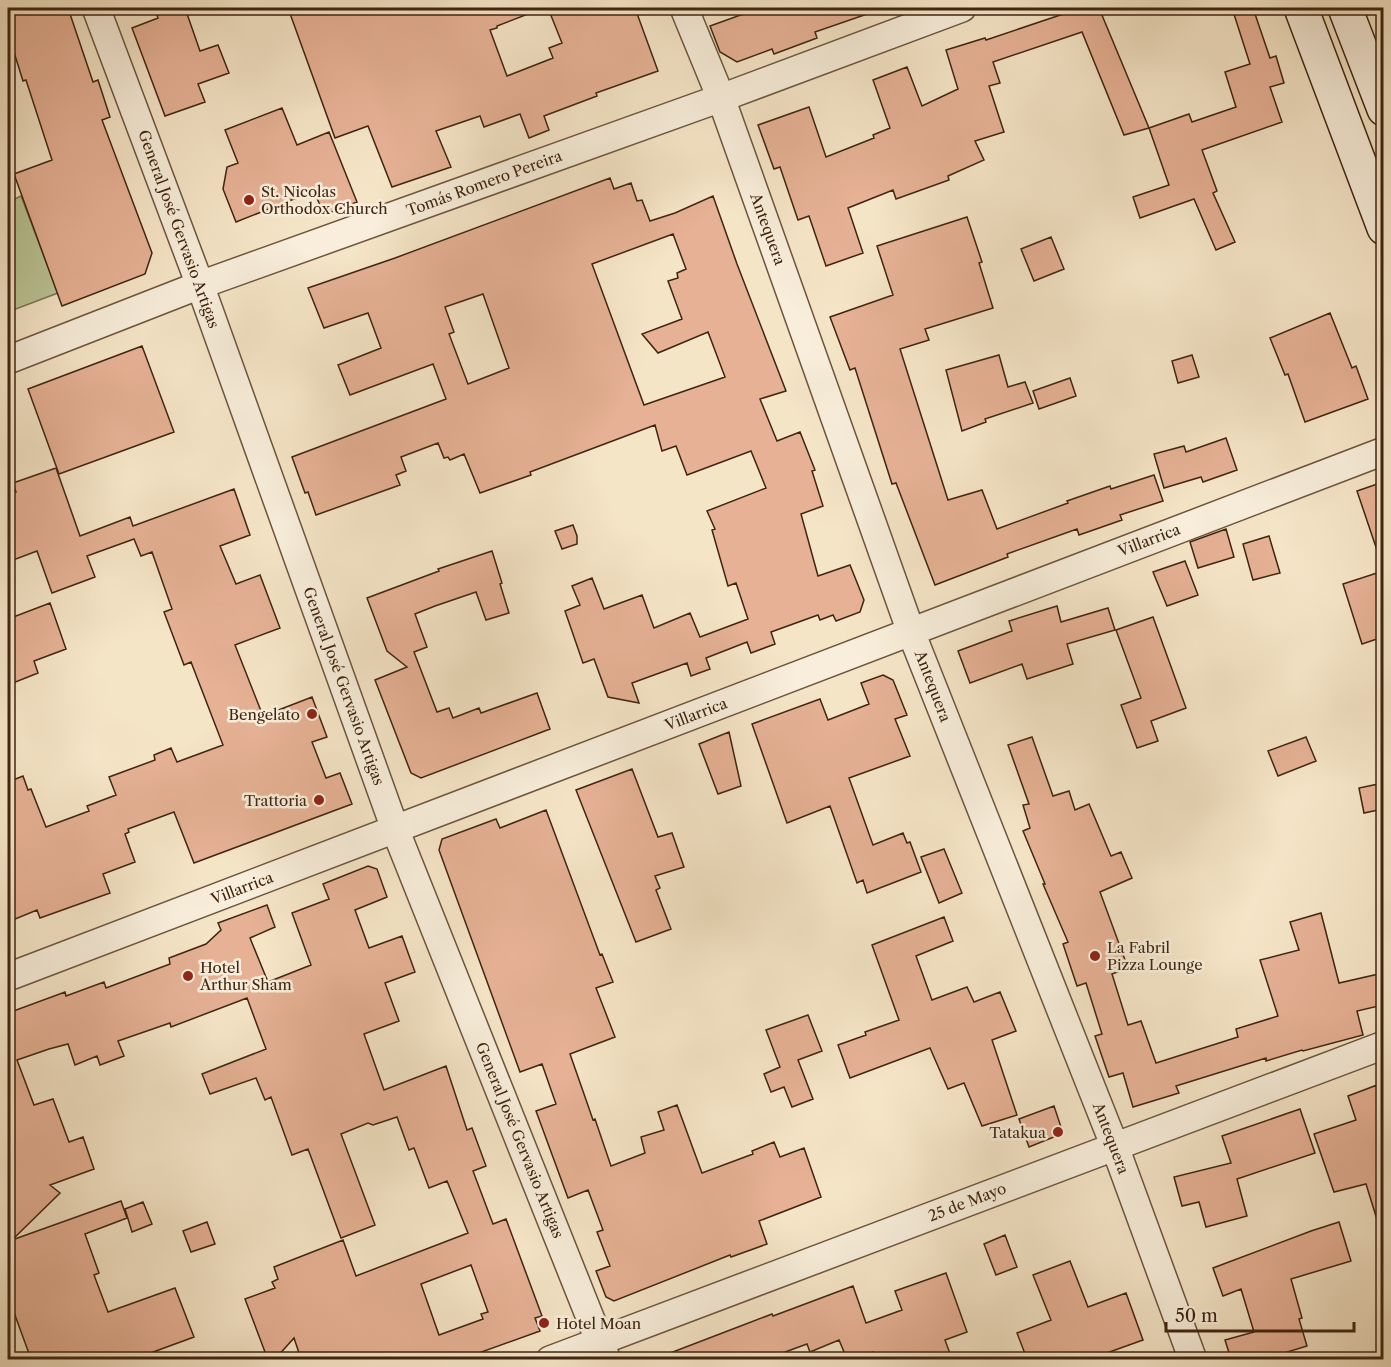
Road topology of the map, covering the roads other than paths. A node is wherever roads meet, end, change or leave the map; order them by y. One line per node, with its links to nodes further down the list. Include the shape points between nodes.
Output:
1 (96, 8): 9 (street, General José Gervasio Artigas)
2 (684, 8): 6 (street, Antequera)
3 (962, 8): 6 (street, Tomás Romero Pereira)
4 (1301, 8): 8 (main road)
5 (1345, 8): 7 (main road)
6 (721, 98): 9 (street, Tomás Romero Pereira); 12 (street, Antequera)
7 (1383, 109)
8 (1383, 228)
9 (201, 285): 10 (street, Tomás Romero Pereira); 13 (street, General José Gervasio Artigas)
10 (8, 360)
11 (1383, 451): 12 (street, Villarrica)
12 (911, 632): 13 (street, Villarrica); 16 (street, Antequera)
13 (395, 829): 14 (street, Villarrica); 17 (street, General José Gervasio Artigas)
14 (8, 977)
15 (1383, 1045): 16 (street, 25 de Mayo)
16 (1114, 1147): 17 (street, 25 de Mayo); 19 (street, Antequera)
17 (603, 1350): 18 (street, 25 de Mayo)
18 (550, 1359)
19 (1193, 1359)

